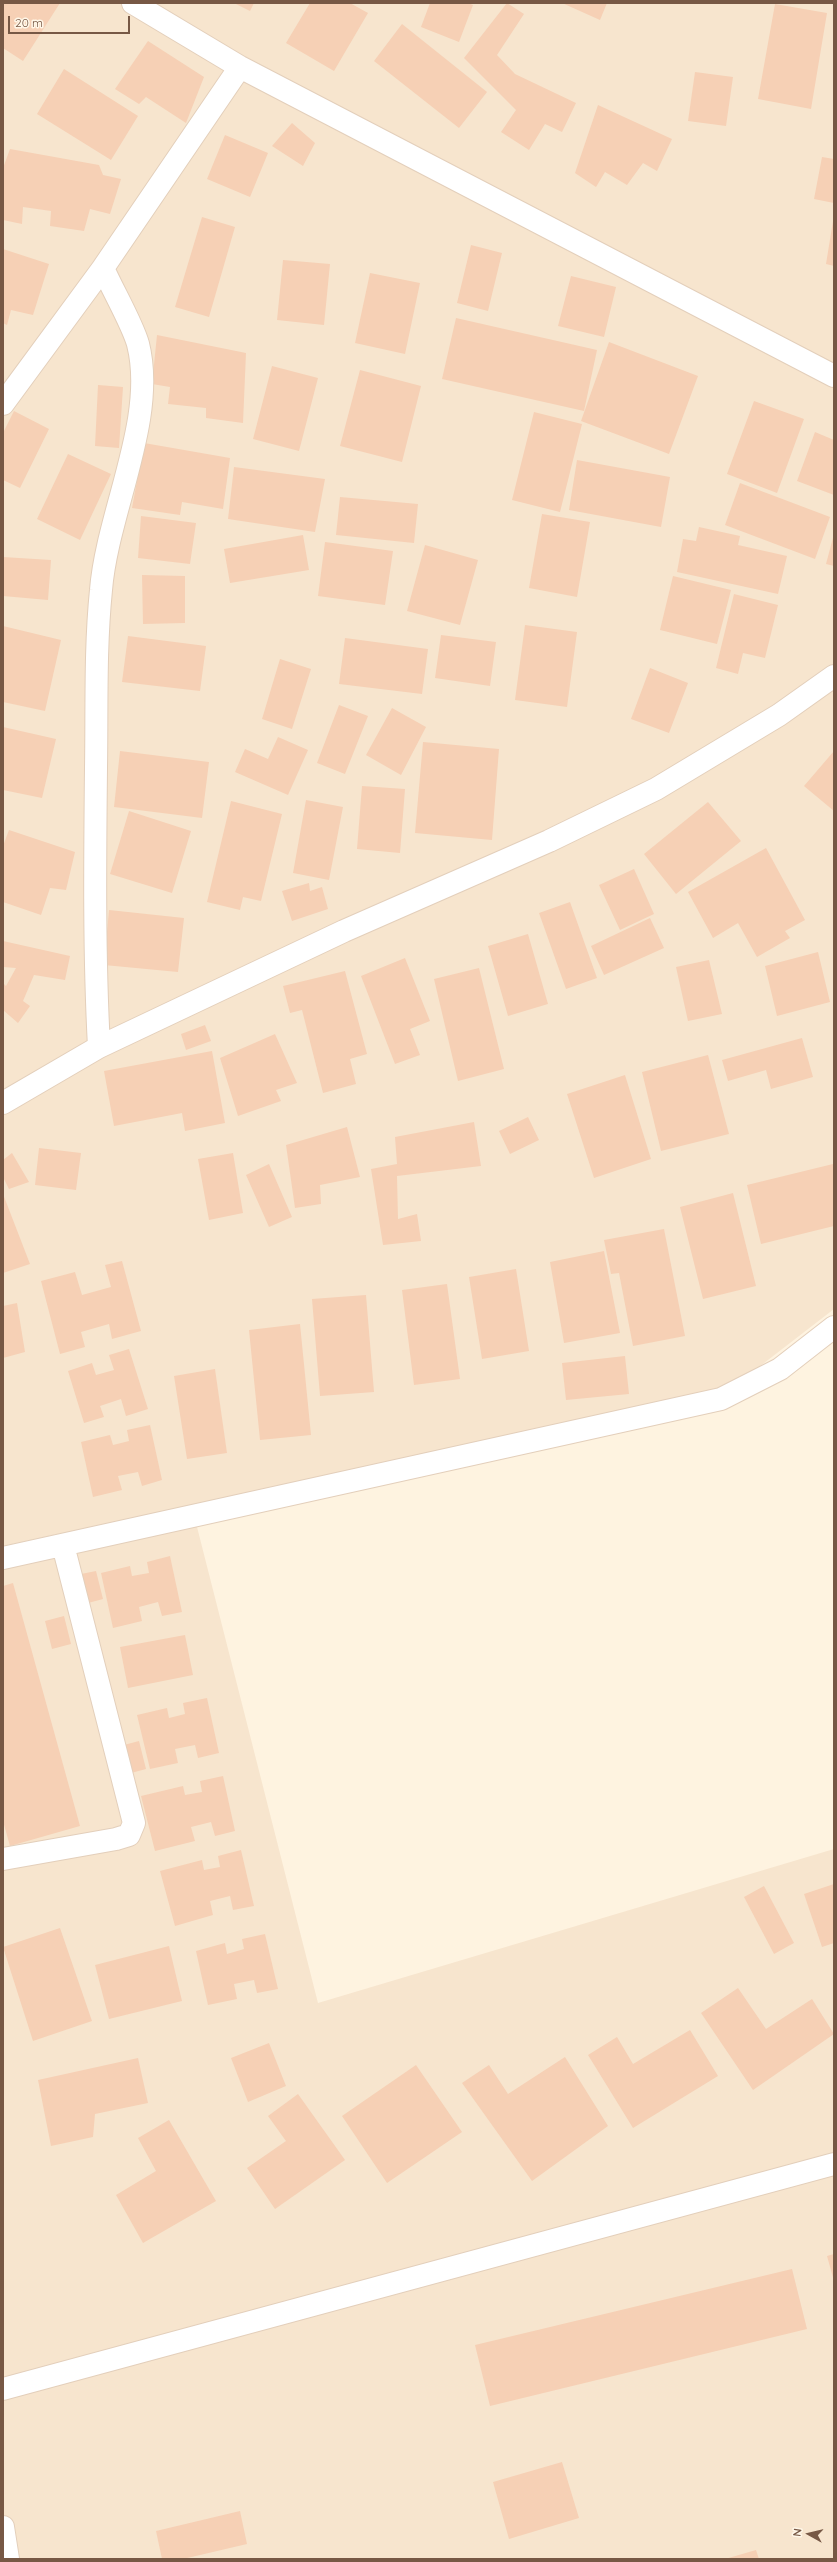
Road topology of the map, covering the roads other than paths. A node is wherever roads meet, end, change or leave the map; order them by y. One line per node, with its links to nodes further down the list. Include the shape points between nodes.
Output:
1 (133, 3): 2 (street)
2 (240, 67): 3 (street); 4 (street)
3 (103, 268): 5 (street); 7 (street, via 138,343 142,383 136,430 101,588 95,863 95,977)
4 (834, 376)
5 (3, 404)
6 (834, 676): 7 (street, via 779,715 656,789 549,841 344,931)
7 (99, 1047): 8 (street)
8 (3, 1103)
9 (834, 1327): 10 (street, via 780,1369 722,1399)
10 (63, 1545): 11 (street); 12 (street, via 134,1823 129,1835 116,1839)
11 (3, 1558)
12 (3, 1859)
13 (834, 2164): 14 (street)
14 (3, 2389)
15 (3, 2527): 16 (street)
16 (8, 2559)

